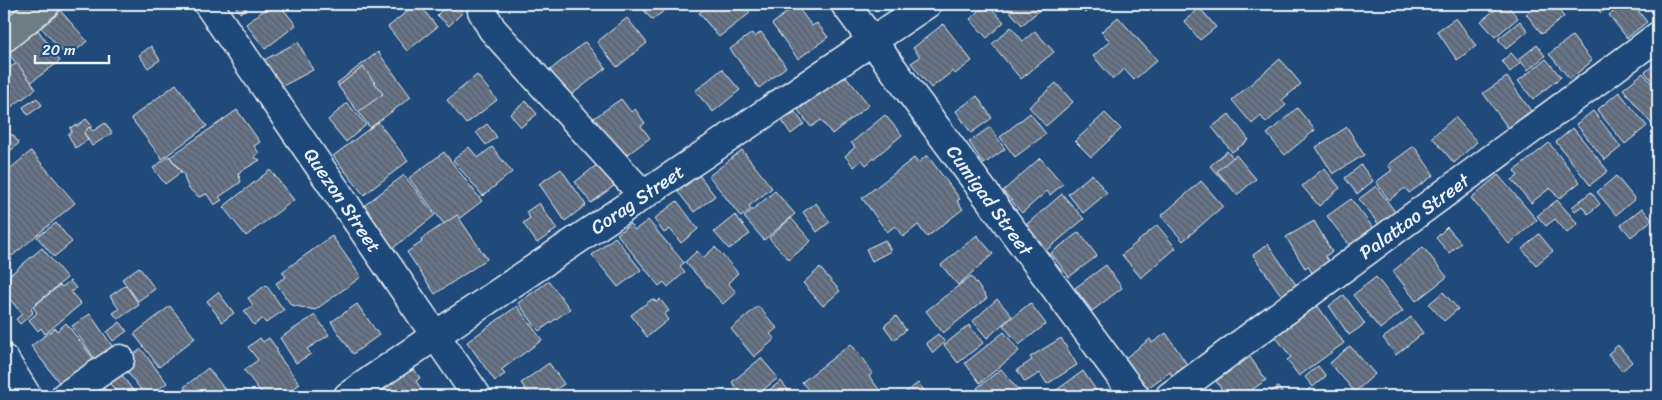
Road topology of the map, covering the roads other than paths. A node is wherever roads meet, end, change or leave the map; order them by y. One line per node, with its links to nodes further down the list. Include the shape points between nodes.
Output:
1 (46, 4): 7 (main road)
2 (208, 4): 10 (street, Quezon Street)
3 (481, 4): 9 (street, via 492,29)
4 (845, 4): 8 (street, Cumigad Street)
5 (927, 4): 8 (street, Corag Street)
6 (1658, 36): 18 (street, Palattao Street)
7 (4, 38)
8 (873, 41): 9 (street, Corag Street); 17 (street, Cumigad Street)
9 (644, 195): 10 (street, Corag Street)
10 (436, 335): 15 (street, Corag Street); 16 (street, Quezon Street)
11 (4, 358): 13 (street)
12 (120, 359): 14 (street)
13 (27, 396)
14 (65, 396)
15 (348, 396)
16 (477, 396)
17 (1135, 396)
18 (1170, 396)

